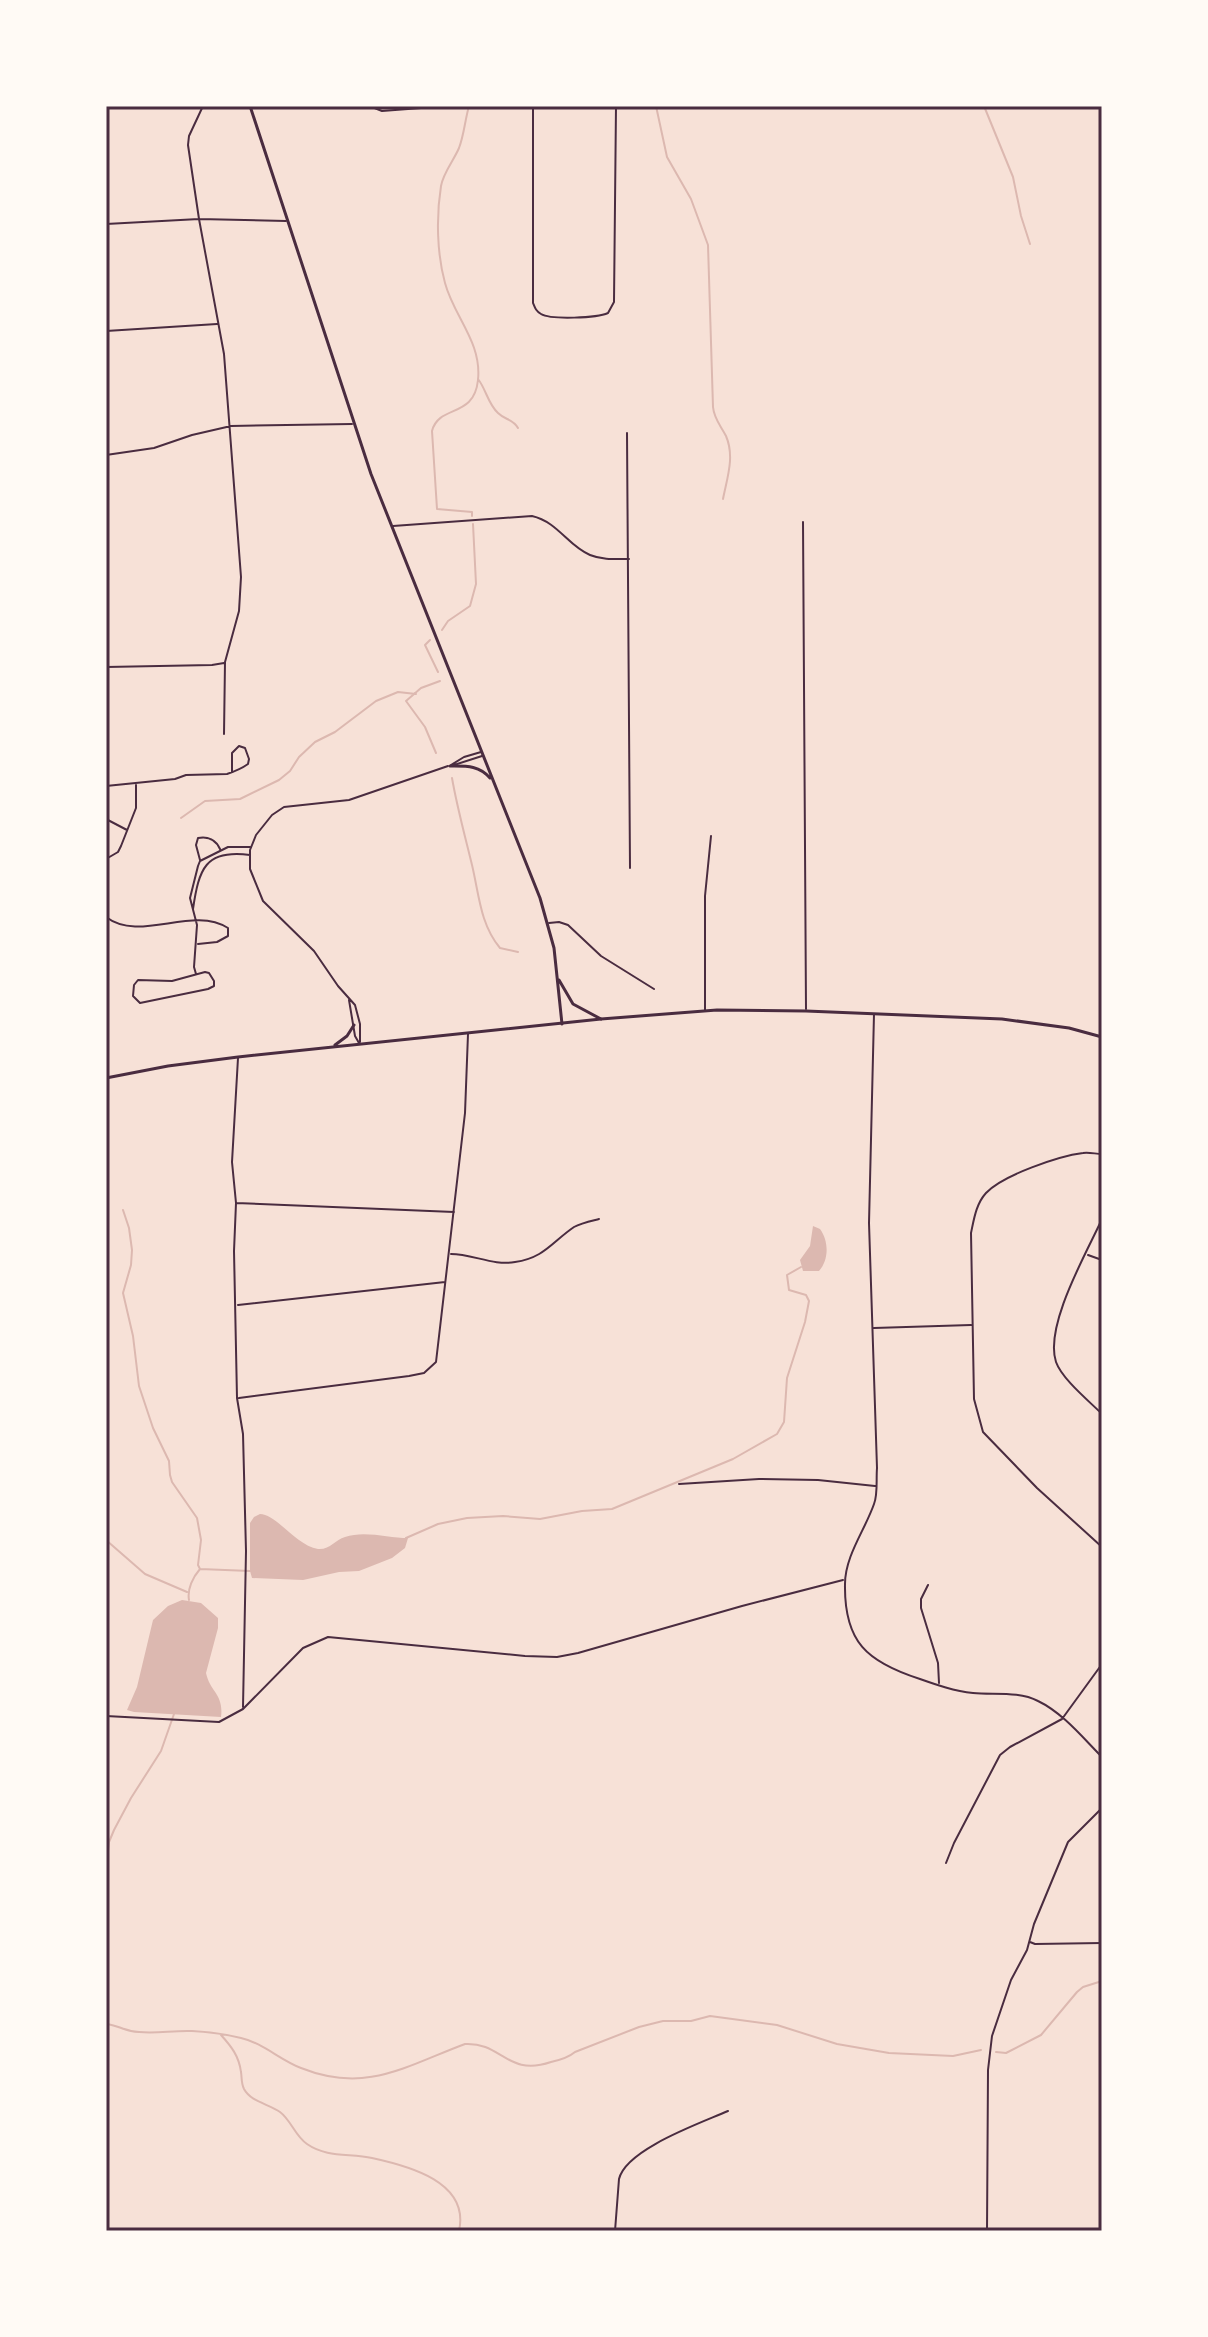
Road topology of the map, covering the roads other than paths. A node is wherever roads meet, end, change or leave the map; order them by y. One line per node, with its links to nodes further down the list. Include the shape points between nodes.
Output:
1 (203, 106): 7 (street, via 188,145)
2 (250, 106): 8 (main road)
3 (421, 106): 6 (street, via 385,111)
4 (533, 106): 5 (street, via 533,303 544,315 595,317 608,313 614,302)
5 (616, 106)
6 (372, 107)
7 (199, 219): 8 (street); 9 (street); 10 (street)
8 (288, 221): 12 (main road)
9 (106, 224)
10 (218, 324): 11 (street); 13 (street)
11 (106, 331)
12 (353, 424): 13 (street); 17 (main road)
13 (231, 426): 15 (street, via 154,448); 19 (street, via 241,590)
14 (627, 433): 18 (street)
15 (106, 455)
16 (803, 522): 47 (street)
17 (392, 526): 18 (street, via 532,516 592,556); 22 (main road)
18 (629, 559): 36 (street)
19 (225, 662): 20 (street); 21 (street)
20 (106, 667)
21 (224, 734)
22 (482, 754): 23 (street); 25 (main road)
23 (450, 766): 25 (main road, via 483,770); 31 (street, via 349,800 284,807 272,815)
24 (232, 772): 24 (street, via 248,764 245,748 239,746 232,753); 26 (street)
25 (494, 782): 40 (main road)
26 (136, 784): 27 (street); 29 (street, via 136,808)
27 (106, 786)
28 (106, 819): 29 (street)
29 (128, 830): 34 (street, via 118,852)
30 (711, 836): 46 (street)
31 (251, 847): 32 (street); 33 (street)
32 (220, 850): 35 (street); 35 (street, via 209,838 198,838)
33 (250, 855): 37 (street, via 225,854 206,864); 45 (street, via 263,901 314,951)
34 (106, 859)
35 (200, 861): 37 (street, via 191,892)
36 (630, 868)
37 (193, 910): 39 (street)
38 (106, 917): 39 (street, via 129,926)
39 (196, 921): 41 (street); 41 (street, via 223,924 229,932 217,942)
40 (548, 924): 43 (main road); 44 (street, via 568,925 601,956)
41 (197, 944): 42 (street)
42 (196, 974): 42 (street, via 209,973 214,986 140,1003 133,996 138,980 172,981)
43 (558, 978): 49 (main road, via 573,1004); 50 (main road)
44 (654, 989)
45 (349, 999): 51 (street); 54 (street, via 359,1014)
46 (705, 1010): 47 (main road); 49 (main road)
47 (806, 1011): 48 (main road)
48 (874, 1014): 53 (main road, via 1002,1019); 69 (street, via 869,1223)
49 (601, 1019): 50 (main road)
50 (562, 1024): 52 (main road)
51 (354, 1025): 54 (street); 55 (main road)
52 (468, 1035): 54 (main road); 60 (street)
53 (1102, 1037)
54 (359, 1043): 55 (main road)
55 (333, 1046): 56 (main road)
56 (238, 1057): 57 (main road); 59 (street, via 232,1162)
57 (106, 1078)
58 (1102, 1154): 68 (street, via 1046,1163 1009,1177 987,1193 976,1209 971,1233)
59 (236, 1203): 60 (street); 67 (street)
60 (455, 1212): 63 (street)
61 (599, 1219): 63 (street, via 574,1227 550,1248 516,1262)
62 (1102, 1219): 64 (street)
63 (450, 1254): 66 (street)
64 (1086, 1254): 65 (street); 71 (street, via 1061,1307 1056,1362)
65 (1102, 1260)
66 (445, 1282): 67 (street); 70 (street, via 439,1353 428,1370)
67 (236, 1305): 70 (street)
68 (973, 1324): 69 (street); 74 (street, via 974,1399 983,1432)
69 (873, 1328): 73 (street)
70 (237, 1398): 79 (street, via 246,1551)
71 (1102, 1414)
72 (679, 1484): 73 (street, via 759,1479)
73 (876, 1486): 75 (street, via 876,1501)
74 (1102, 1547)
75 (845, 1580): 78 (street, via 850,1626 864,1650 885,1666); 79 (street, via 557,1657 328,1637 303,1648)
76 (928, 1585): 78 (street, via 921,1608 938,1663)
77 (1102, 1664): 81 (street)
78 (938, 1686): 81 (street, via 1027,1697)
79 (243, 1709): 80 (street, via 219,1722)
80 (106, 1716)
81 (1062, 1719): 82 (street); 84 (street, via 1000,1755)
82 (1102, 1757)
83 (1102, 1808): 85 (street, via 1068,1842)
84 (946, 1863)
85 (1029, 1941): 86 (street); 89 (street, via 992,2036)
86 (1102, 1943)
87 (728, 2111): 88 (street, via 629,2161 619,2179)
88 (615, 2231)
89 (987, 2231)

